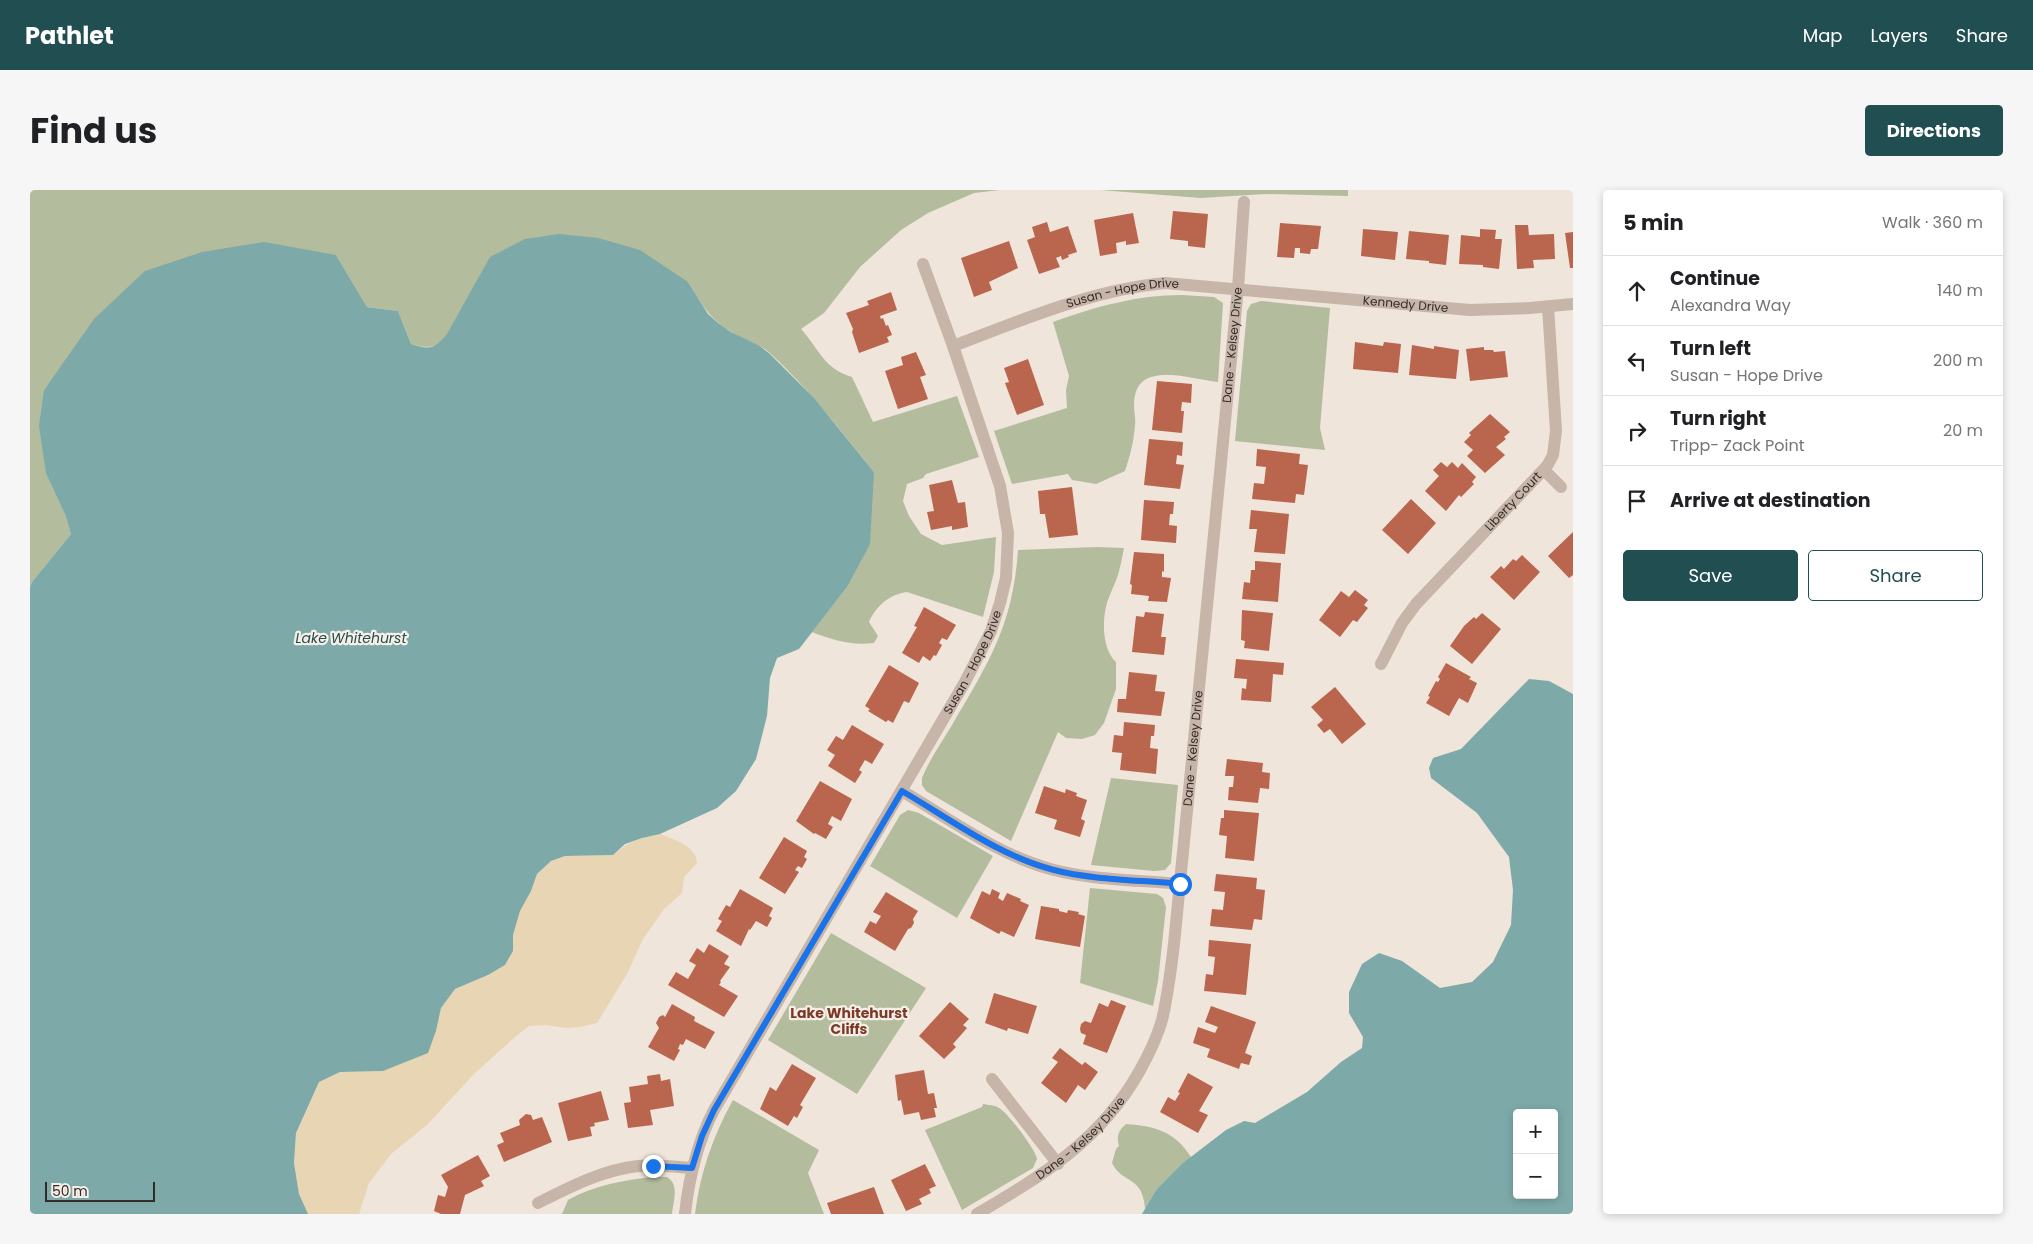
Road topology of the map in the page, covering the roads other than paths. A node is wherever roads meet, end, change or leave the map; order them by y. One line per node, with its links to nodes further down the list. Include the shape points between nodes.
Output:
1 (1244, 202): 3 (street, Dane - Kelsey Drive)
2 (923, 264): 6 (street)
3 (1238, 288): 5 (street, Kennedy Drive, via 1470,310); 6 (street, Susan - Hope Drive, via 1165,283 1123,288); 11 (street, Dane - Kelsey Drive)
4 (1573, 304): 5 (street, Kennedy Drive)
5 (1548, 307): 7 (street, Liberty Court, via 1556,431 1552,460)
6 (953, 346): 10 (street, Susan - Hope Drive, via 1000,486 1008,533 1006,578 996,618 985,643)
7 (1544, 470): 8 (street); 9 (street, Liberty Court, via 1416,604 1402,623)
8 (1561, 487)
9 (1382, 664)
10 (902, 791): 11 (street, via 990,843 1041,866 1077,874); 14 (street, Susan - Hope Drive, via 714,1110)
11 (1180, 884): 13 (street, Dane - Kelsey Drive, via 1168,991 1152,1048 1114,1110 1088,1139)
12 (992, 1079): 13 (street)
13 (1058, 1164): 17 (street, Dane - Kelsey Drive)
14 (692, 1168): 15 (street, via 653,1166 612,1171); 16 (street, Susan - Hope Drive)
15 (538, 1203)
16 (685, 1214)
17 (977, 1214)

